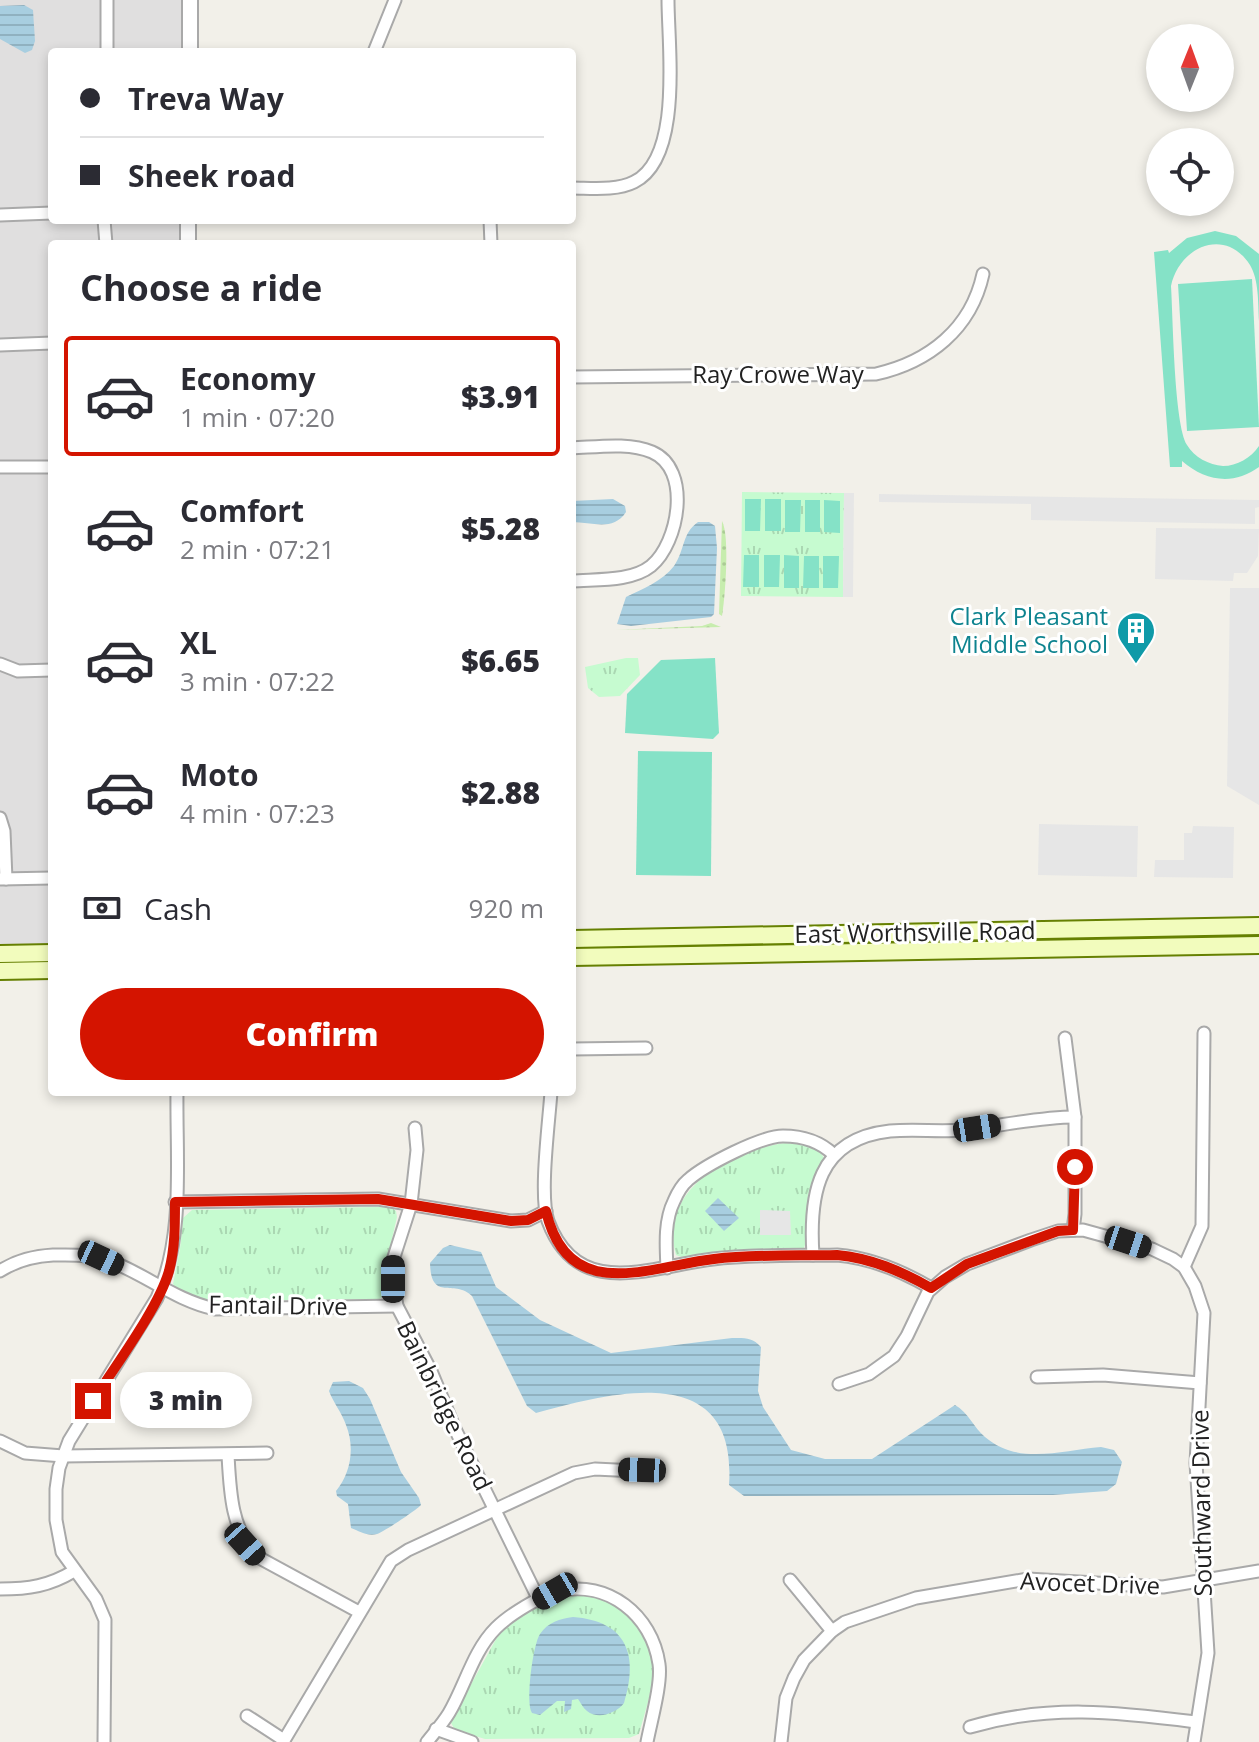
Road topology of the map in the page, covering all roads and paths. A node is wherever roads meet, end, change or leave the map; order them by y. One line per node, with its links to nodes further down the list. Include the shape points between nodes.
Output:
1 (107, 0): 5 (street)
2 (190, 0): 6 (street)
3 (395, 0): 7 (street)
4 (668, 0): 8 (street, via 669,117 659,156 634,182)
5 (107, 48)
6 (190, 48)
7 (376, 48)
8 (576, 188)
9 (48, 213): 10 (street)
10 (0, 215)
11 (983, 274): 14 (street, Ray Crowe Way, via 971,309 950,336 932,352 893,370)
12 (48, 343): 13 (street)
13 (0, 345)
14 (576, 377)
15 (576, 448): 18 (street, via 655,453 670,467 677,512 673,534 650,567 633,575)
16 (0, 467): 17 (street)
17 (48, 467)
18 (576, 581)
19 (0, 664): 20 (street, via 18,671)
20 (48, 670)
21 (0, 818): 23 (street)
22 (48, 878): 23 (street)
23 (3, 879)
24 (1259, 926): 25 (main road, East Worthsville Road)
25 (576, 939)
26 (1259, 945): 29 (main road, East Worthsville Road)
27 (48, 953): 28 (main road)
28 (0, 954)
29 (576, 957)
30 (48, 970): 31 (main road)
31 (0, 971)
32 (1204, 1033): 46 (street, via 1202,1226)
33 (1065, 1038): 38 (street)
34 (646, 1048): 35 (street)
35 (576, 1049)
36 (177, 1096): 41 (street)
37 (551, 1096): 43 (street)
38 (1075, 1117): 40 (street, via 963,1130 882,1132); 44 (street)
39 (415, 1128): 42 (street, Bainbridge Road)
40 (834, 1155): 45 (street, via 812,1205); 47 (street, via 813,1140 781,1136 688,1180 669,1215)
41 (175, 1202): 42 (street, via 378,1199); 50 (street, via 174,1242)
42 (411, 1204): 43 (street, via 511,1221); 51 (street, Bainbridge Road, via 393,1260)
43 (546, 1211): 47 (street, via 560,1243 591,1269 626,1274)
44 (1073, 1230): 46 (street, via 1152,1249); 49 (street, via 967,1264)
45 (813, 1255): 47 (street, via 713,1259); 49 (street, via 856,1257 891,1267)
46 (1184, 1267): 53 (street, Southward Drive, via 1204,1313)
47 (667, 1268)
48 (0, 1271): 50 (street, Fantail Drive, via 33,1256 101,1258)
49 (931, 1288): 54 (street, via 894,1356 869,1374)
50 (162, 1289): 51 (street, Fantail Drive, via 215,1309); 58 (street)
51 (397, 1306): 60 (street, Bainbridge Road)
52 (1037, 1377): 53 (street, via 1103,1375)
53 (1200, 1383): 64 (street, Southward Drive, via 1196,1463)
54 (839, 1384)
55 (0, 1441): 58 (street, via 25,1453)
56 (267, 1453): 57 (street)
57 (228, 1455): 58 (street); 67 (street, via 233,1509 245,1544 256,1556)
58 (63, 1456): 61 (street, via 56,1520 62,1552)
59 (657, 1472): 60 (street, via 574,1473)
60 (495, 1509): 66 (street, Bainbridge Road); 67 (street, via 391,1561)
61 (74, 1571): 65 (street, via 36,1588); 74 (street, via 105,1620)
62 (1259, 1571): 64 (street, Avocet Drive)
63 (790, 1580): 68 (street)
64 (1203, 1582): 68 (street, Avocet Drive, via 1163,1587 1028,1579 916,1598); 70 (street, Southward Drive, via 1208,1653)
65 (0, 1589)
66 (539, 1600): 72 (street, via 495,1629); 77 (street, via 555,1591 599,1591 627,1604 644,1624 657,1653 660,1677)
67 (359, 1612): 73 (street)
68 (832, 1631): 78 (street, via 794,1678)
69 (247, 1716): 73 (street)
70 (1196, 1722): 71 (street, via 1111,1711 1055,1711); 79 (street, Southward Drive)
71 (970, 1727)
72 (436, 1729): 75 (street); 76 (street)
73 (284, 1741)
74 (104, 1742)
75 (427, 1742)
76 (472, 1742)
77 (647, 1742)
78 (781, 1742)
79 (1194, 1742)

